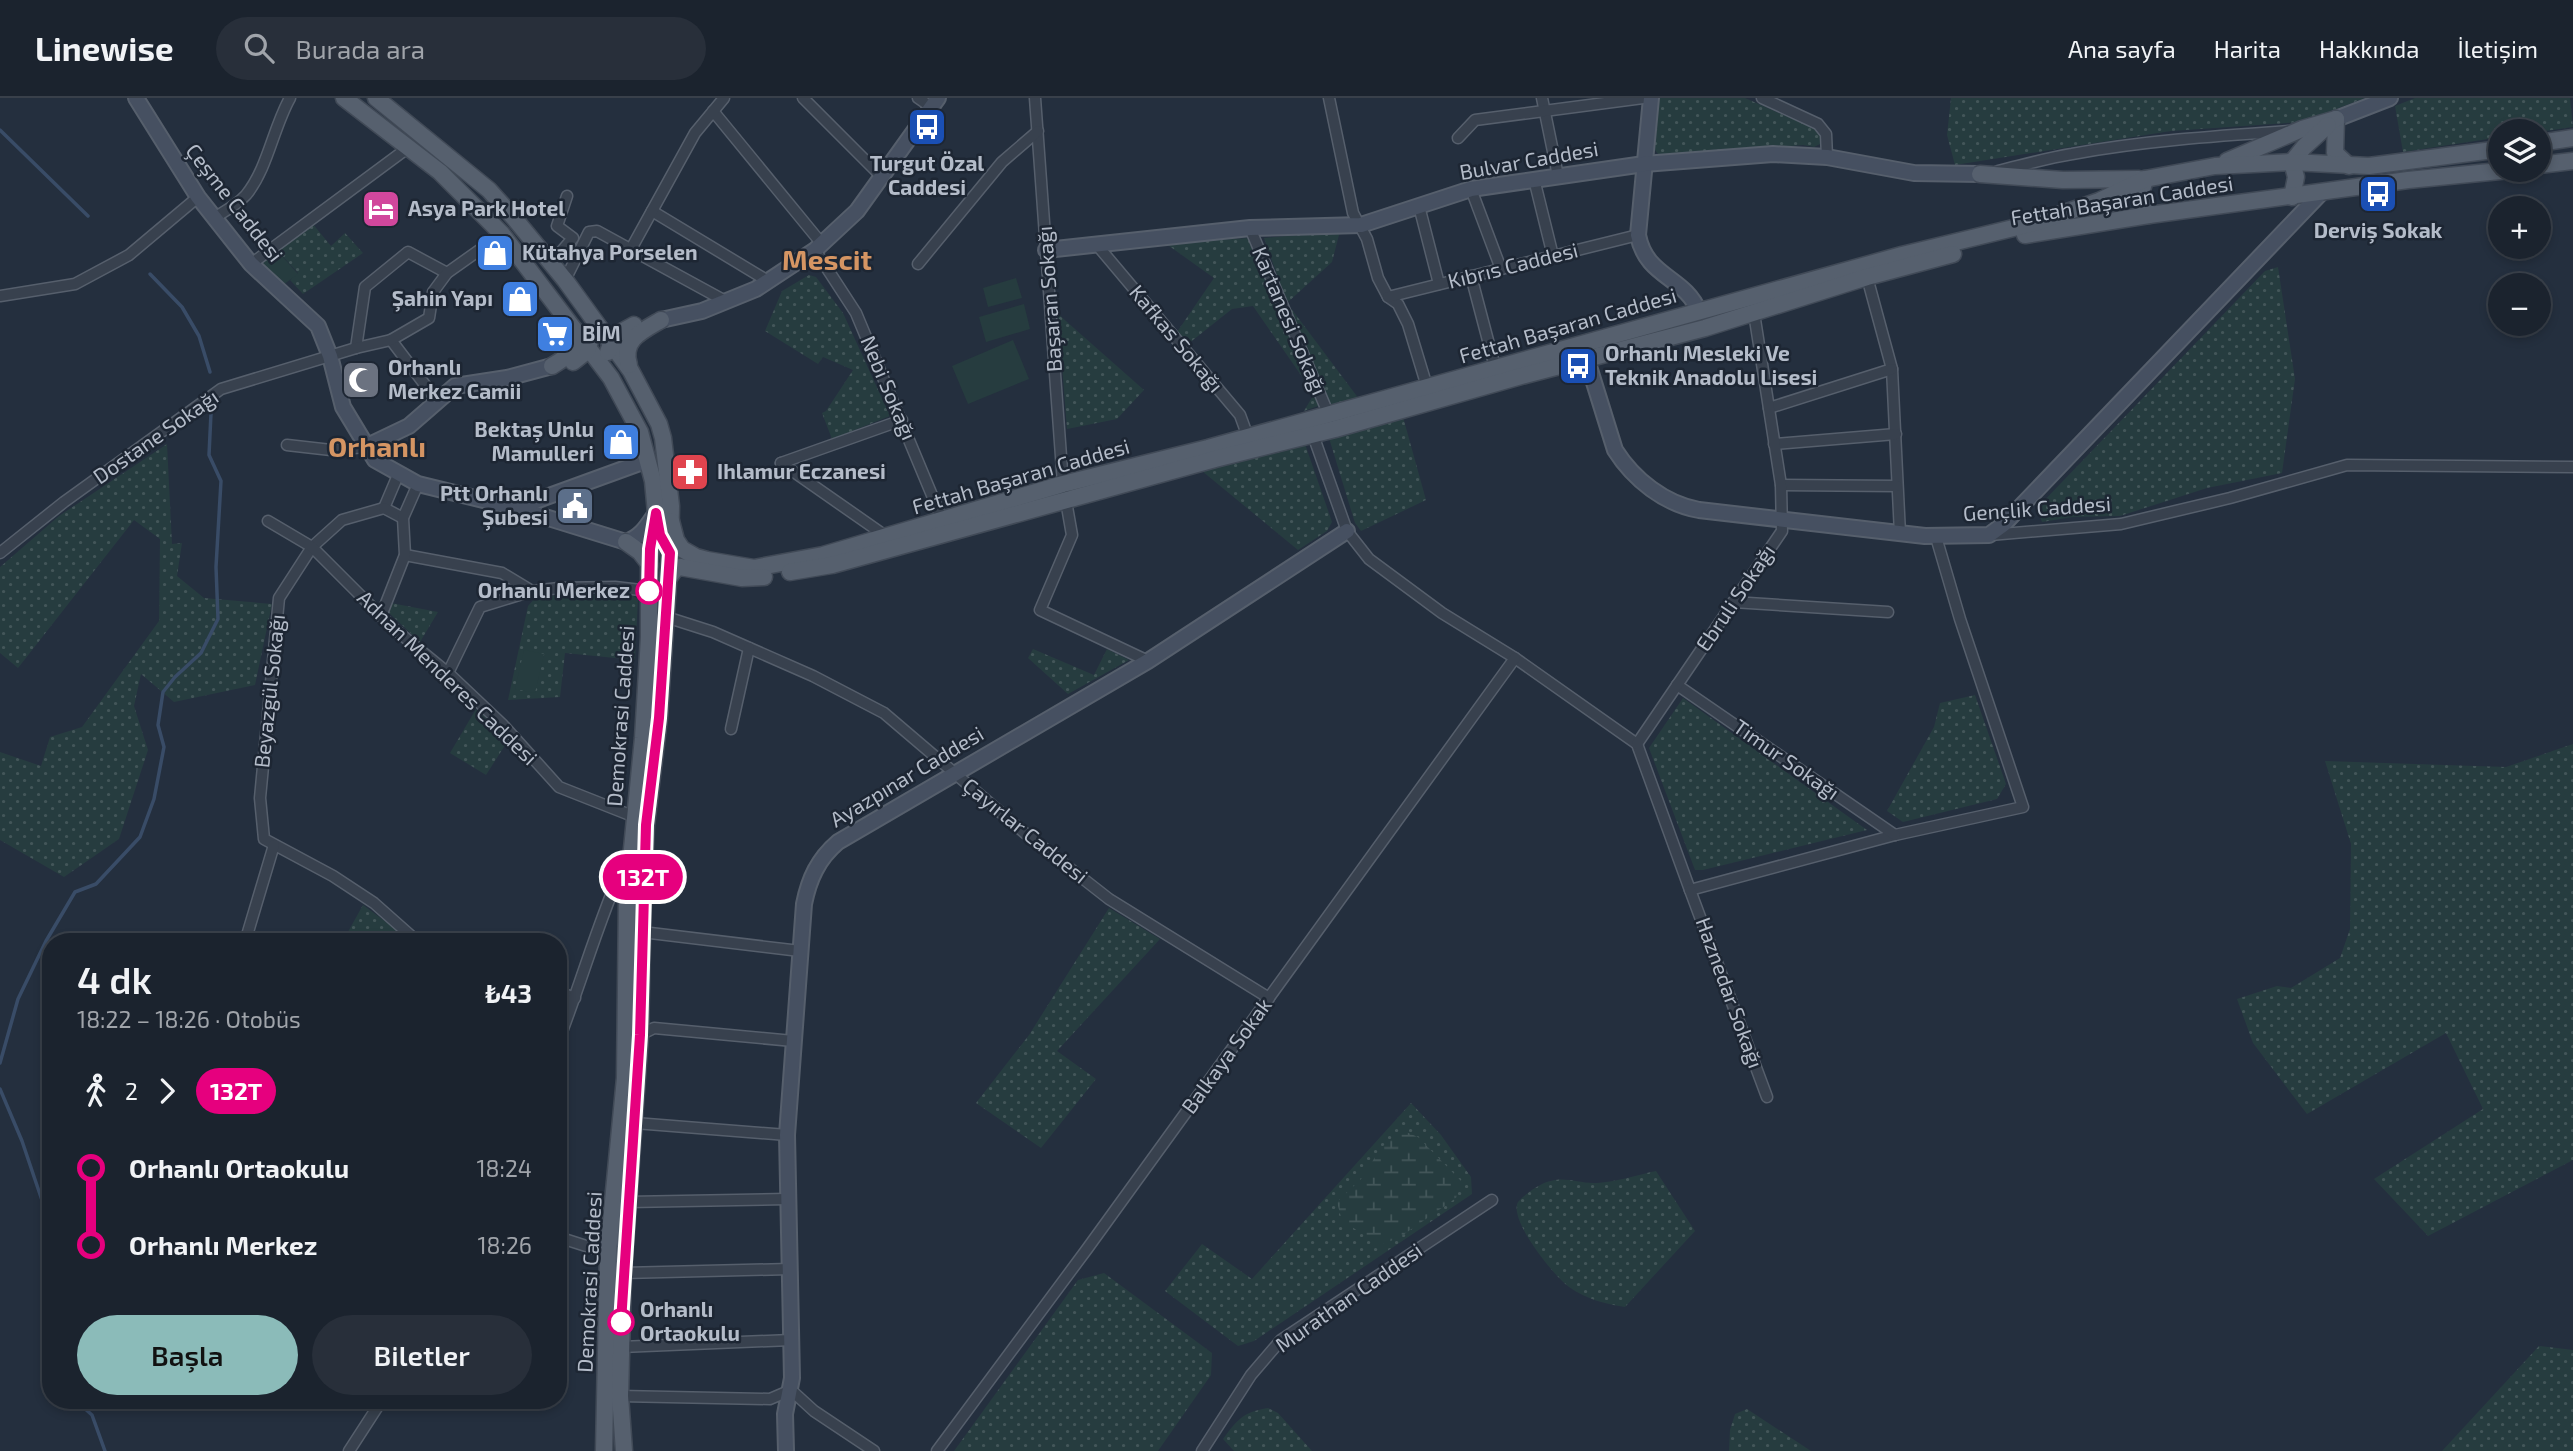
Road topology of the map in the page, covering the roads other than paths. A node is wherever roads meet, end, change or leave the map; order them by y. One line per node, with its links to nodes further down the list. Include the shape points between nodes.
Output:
1 (136, 98): 44 (street, Çeşme Caddesi)
2 (290, 98): 50 (street, via 247,193)
3 (376, 98): 61 (main road, Demokrasi Caddesi, via 489,190)
4 (724, 98): 17 (street)
5 (803, 98): 36 (street)
6 (918, 98): 15 (street)
7 (1035, 98): 21 (street, Başaran Sokağı)
8 (1329, 98): 51 (street, via 1353,214)
9 (1542, 98): 18 (street)
10 (1643, 98): 18 (street)
11 (1651, 98): 30 (street)
12 (1762, 98): 16 (street)
13 (2390, 98): 19 (street)
14 (345, 99): 25 (main road, Demokrasi Caddesi)
15 (935, 102): 36 (street)
16 (1783, 103): 27 (street, via 1818,124 1826,134)
17 (713, 111): 48 (street, via 695,133); 57 (street, Nebi Sokağı)
18 (1545, 111): 22 (street, via 1475,120); 37 (street)
19 (2336, 119): 20 (main road); 29 (main road); 33 (main road, via 2336,153)
20 (2302, 130): 32 (main road); 35 (street, via 2130,145)
21 (1038, 131): 59 (street, Başaran Sokağı); 63 (street, via 1002,162)
22 (1458, 138)
23 (2573, 138): 24 (main road)
24 (2551, 141)
25 (408, 147): 54 (main road, Demokrasi Caddesi, via 458,188); 62 (street)
26 (2488, 151): 33 (main road, Fettah Başaran Caddesi)
27 (1828, 157): 30 (street, Bulvar Caddesi, via 1773,154); 35 (street, Bulvar Caddesi, via 1914,173)
28 (2573, 161): 31 (main road)
29 (2292, 162): 32 (main road, Fettah Başaran Caddesi); 33 (main road, Fettah Başaran Caddesi); 45 (main road, via 2296,177)
30 (1644, 164): 37 (street, Bulvar Caddesi); 55 (street)
31 (2551, 164)
32 (2215, 166): 40 (main road, Fettah Başaran Caddesi)
33 (2349, 166)
34 (2488, 172): 42 (main road, Fettah Başaran Caddesi)
35 (1980, 174): 39 (main road)
36 (881, 176): 57 (street, via 857,211)
37 (1558, 176): 38 (street, Bulvar Caddesi)
38 (1534, 179): 41 (street, Bulvar Caddesi); 60 (street)
39 (2075, 179): 40 (main road); 47 (main road)
40 (2145, 179): 47 (main road, Fettah Başaran Caddesi); 49 (main road, via 2140,198)
41 (1471, 189): 46 (street, Bulvar Caddesi); 64 (street)
42 (2321, 193): 45 (main road, Fettah Başaran Caddesi); 122 (street)
43 (567, 196): 61 (street, via 557,226 573,238 553,261)
44 (198, 197): 50 (street, Çeşme Caddesi); 71 (street, via 129,255 75,284)
45 (2292, 197): 49 (main road, Fettah Başaran Caddesi)
46 (1419, 206): 51 (street, Bulvar Caddesi); 70 (street)
47 (2081, 207): 52 (main road); 75 (main road, Fettah Başaran Caddesi)
48 (652, 211): 58 (street); 69 (street)
49 (2149, 215): 52 (main road, Fettah Başaran Caddesi)
50 (214, 218): 62 (street, Çeşme Caddesi)
51 (1361, 225): 53 (street, Bulvar Caddesi); 72 (street)
52 (2081, 226): 67 (main road, Fettah Başaran Caddesi, via 2032,233)
53 (1250, 228): 56 (street, Bulvar Caddesi); 96 (street, Kartanesi Sokağı)
54 (502, 234): 65 (street); 77 (main road, Demokrasi Caddesi)
55 (1638, 235): 60 (street, Kıbrıs Caddesi); 75 (street, via 1645,259 1691,296)
56 (1097, 244): 59 (street, Bulvar Caddesi); 100 (street, Kafkas Sokağı, via 1240,415)
57 (818, 247): 69 (street); 97 (street, Nebi Sokağı, via 856,313)
58 (631, 248): 68 (street, via 597,231 589,232); 73 (street)
59 (1046, 250): 110 (street, Başaran Sokağı)
60 (1553, 256): 64 (street, Kıbrıs Caddesi)
61 (544, 257): 68 (main road, Demokrasi Caddesi)
62 (251, 264): 85 (street, Çeşme Caddesi, via 318,326)
63 (918, 264)
64 (1501, 269): 66 (street, Kıbrıs Caddesi)
65 (447, 273): 81 (street, Dostane Sokağı, via 433,292 429,318); 84 (street, via 408,252 365,287)
66 (1471, 276): 70 (street, Kıbrıs Caddesi); 89 (street)
67 (1867, 277): 76 (main road, Fettah Başaran Caddesi); 90 (street)
68 (565, 280): 74 (main road, Demokrasi Caddesi)
69 (768, 281): 73 (street)
70 (1439, 284): 72 (street, Kıbrıs Caddesi)
71 (0, 296)
72 (1388, 296): 93 (street, via 1408,324)
73 (727, 302): 78 (street)
74 (586, 309): 79 (main road, Demokrasi Caddesi); 83 (main road)
75 (1699, 312): 89 (main road, Fettah Başaran Caddesi)
76 (1754, 313): 86 (main road, Fettah Başaran Caddesi); 95 (street, Ebruli Sokağı)
77 (567, 319): 83 (main road, Demokrasi Caddesi); 88 (main road, via 574,333 574,348)
78 (661, 320): 80 (main road); 91 (main road, via 629,343 626,357)
79 (597, 324): 80 (main road, via 611,329); 82 (main road, Demokrasi Caddesi)
80 (634, 325): 82 (main road)
81 (391, 340): 84 (street, Dostane Sokağı); 94 (street)
82 (611, 342): 91 (main road, Demokrasi Caddesi); 92 (main road)
83 (589, 347): 87 (main road); 92 (main road, Demokrasi Caddesi)
84 (356, 348): 85 (street, Dostane Sokağı)
85 (330, 356): 103 (street, Çeşme Caddesi, via 343,407); 127 (street, Dostane Sokağı, via 221,389)
86 (1587, 360): 93 (main road, Fettah Başaran Caddesi); 118 (street, Gençlik Caddesi, via 1615,450 1644,483 1686,508)
87 (573, 362): 88 (main road); 92 (main road, via 589,362)
88 (552, 366): 94 (street, via 455,386)
89 (1495, 367): 93 (main road, Fettah Başaran Caddesi)
90 (1892, 369): 95 (street); 98 (street)
91 (631, 371): 114 (main road, Demokrasi Caddesi, via 663,438)
92 (608, 374): 104 (main road, Demokrasi Caddesi, via 640,432)
93 (1429, 394): 96 (main road, Fettah Başaran Caddesi); 99 (main road, Fettah Başaran Caddesi)
94 (438, 402): 103 (street, via 409,426)
95 (1769, 408): 101 (street, Ebruli Sokağı)
96 (1328, 413): 100 (main road, Fettah Başaran Caddesi)
97 (902, 420): 119 (street, Nebi Sokağı); 123 (street, via 781,463)
98 (1896, 434): 101 (street); 109 (street)
99 (1313, 435): 110 (main road, Fettah Başaran Caddesi); 120 (street)
100 (1248, 437): 110 (main road, Fettah Başaran Caddesi)
101 (1774, 444): 108 (street, Ebruli Sokağı)
102 (287, 445): 103 (street, via 331,450)
103 (365, 447): 106 (street, Çeşme Caddesi, via 374,460)
104 (648, 460): 111 (street); 114 (main road, Demokrasi Caddesi)
105 (2573, 467): 122 (street, Gençlik Caddesi, via 2347,465 2121,524)
106 (398, 475): 107 (street, Çeşme Caddesi); 112 (street)
107 (418, 484): 113 (street, Çeşme Caddesi); 115 (street)
108 (1781, 485): 109 (street); 118 (street, Ebruli Sokağı)
109 (1897, 486): 121 (street)
110 (1065, 492): 119 (main road, Fettah Başaran Caddesi); 142 (street, Başaran Sokağı, via 1072,536 1040,610)
111 (542, 497): 113 (street); 116 (street, via 538,509)
112 (384, 508): 115 (street); 126 (street, Beyazgül Sokağı, via 342,520)
113 (516, 508): 116 (street, Çeşme Caddesi)
114 (664, 517): 123 (main road, Fettah Başaran Caddesi, via 688,554 754,568); 125 (street); 128 (main road, via 660,535); 130 (main road, Demokrasi Caddesi)
115 (403, 518): 129 (street)
116 (545, 518): 125 (street, Çeşme Caddesi)
117 (268, 521): 126 (street, Adnan Menderes Caddesi)
118 (1783, 521): 121 (street, Gençlik Caddesi); 136 (street, Ebruli Sokağı, via 1782,531)
119 (946, 527): 123 (main road, Fettah Başaran Caddesi); 131 (main road, Fettah Başaran Caddesi, via 832,565 763,577)
120 (1348, 531): 141 (street, via 1368,559); 142 (street, Ayazpınar Caddesi)
121 (1900, 534): 124 (street, Gençlik Caddesi)
122 (1989, 535): 124 (street, Gençlik Caddesi)
123 (887, 537)
124 (1936, 537): 149 (street, via 2023,807)
125 (626, 542): 130 (main road)
126 (313, 547): 138 (street, Adnan Menderes Caddesi); 150 (street, Beyazgül Sokağı, via 279,598 260,798)
127 (0, 553)
128 (670, 553): 131 (main road, Fettah Başaran Caddesi); 132 (main road, Demokrasi Caddesi)
129 (405, 555): 133 (street, via 502,573); 138 (street)
130 (649, 564): 134 (main road, Demokrasi Caddesi); 135 (main road)
131 (693, 569): 132 (main road, via 676,568)
132 (668, 579): 135 (main road, Demokrasi Caddesi)
133 (532, 591): 134 (street, via 615,587); 143 (street, via 480,607)
134 (649, 591): 148 (main road, Demokrasi Caddesi)
135 (667, 598): 139 (main road, Demokrasi Caddesi)
136 (1733, 602): 137 (street); 144 (street, Ebruli Sokağı)
137 (1888, 612)
138 (381, 616): 143 (street, Adnan Menderes Caddesi)
139 (666, 617): 140 (street, Çayırlar Caddesi); 153 (main road, Demokrasi Caddesi, via 646,825)
140 (749, 648): 145 (street); 147 (street, Çayırlar Caddesi, via 884,713)
141 (1515, 658): 146 (street); 159 (street, Balkaya Sokak)
142 (1148, 661): 147 (street, Ayazpınar Caddesi)
143 (448, 673): 148 (street, Adnan Menderes Caddesi, via 559,787)
144 (1677, 685): 146 (street, Ebruli Sokağı); 149 (street, Timur Sokağı)
145 (731, 729)
146 (1637, 744): 152 (street, Haznedar Sokağı)
147 (955, 773): 156 (street, Ayazpınar Caddesi, via 828,850 810,880); 159 (street, Çayırlar Caddesi, via 1109,899)
148 (635, 817): 151 (main road, Demokrasi Caddesi)
149 (1895, 835): 152 (street)
150 (269, 842): 154 (street); 155 (street, via 333,876)
151 (630, 851): 158 (street, via 609,897); 170 (main road, Demokrasi Caddesi, via 625,1078)
152 (1690, 890): 163 (street, Haznedar Sokağı)
153 (642, 932): 156 (street); 161 (main road, Demokrasi Caddesi)
154 (247, 933)
155 (408, 933)
156 (800, 951): 162 (street, Ayazpınar Caddesi)
157 (567, 995): 158 (street)
158 (575, 998): 160 (street)
159 (1269, 998): 183 (street, Balkaya Sokak)
160 (567, 1019)
161 (640, 1035): 162 (street, via 654,1028); 164 (main road, Demokrasi Caddesi)
162 (793, 1041): 165 (street, Ayazpınar Caddesi)
163 (1768, 1097)
164 (635, 1123): 165 (street); 168 (main road, Demokrasi Caddesi)
165 (787, 1135): 166 (street, Ayazpınar Caddesi)
166 (787, 1199): 168 (street); 171 (street, Ayazpınar Caddesi)
167 (1492, 1200): 184 (street, Murathan Caddesi, via 1282,1340 1251,1375)
168 (628, 1202): 172 (main road, Demokrasi Caddesi)
169 (567, 1240): 170 (street)
170 (608, 1253): 179 (main road, Demokrasi Caddesi)
171 (790, 1269): 172 (street); 173 (street, Ayazpınar Caddesi)
172 (623, 1273): 174 (main road, Demokrasi Caddesi)
173 (791, 1340): 174 (street); 175 (street, Ayazpınar Caddesi)
174 (621, 1347): 176 (main road, Demokrasi Caddesi)
175 (791, 1390): 176 (street, via 770,1399); 181 (street, Ayazpınar Caddesi, via 785,1414); 182 (street)
176 (620, 1396): 180 (main road, Demokrasi Caddesi)
177 (377, 1409): 178 (street)
178 (353, 1450)
179 (604, 1451)
180 (624, 1451)
181 (786, 1451)
182 (874, 1451)
183 (937, 1451)
184 (1202, 1451)

